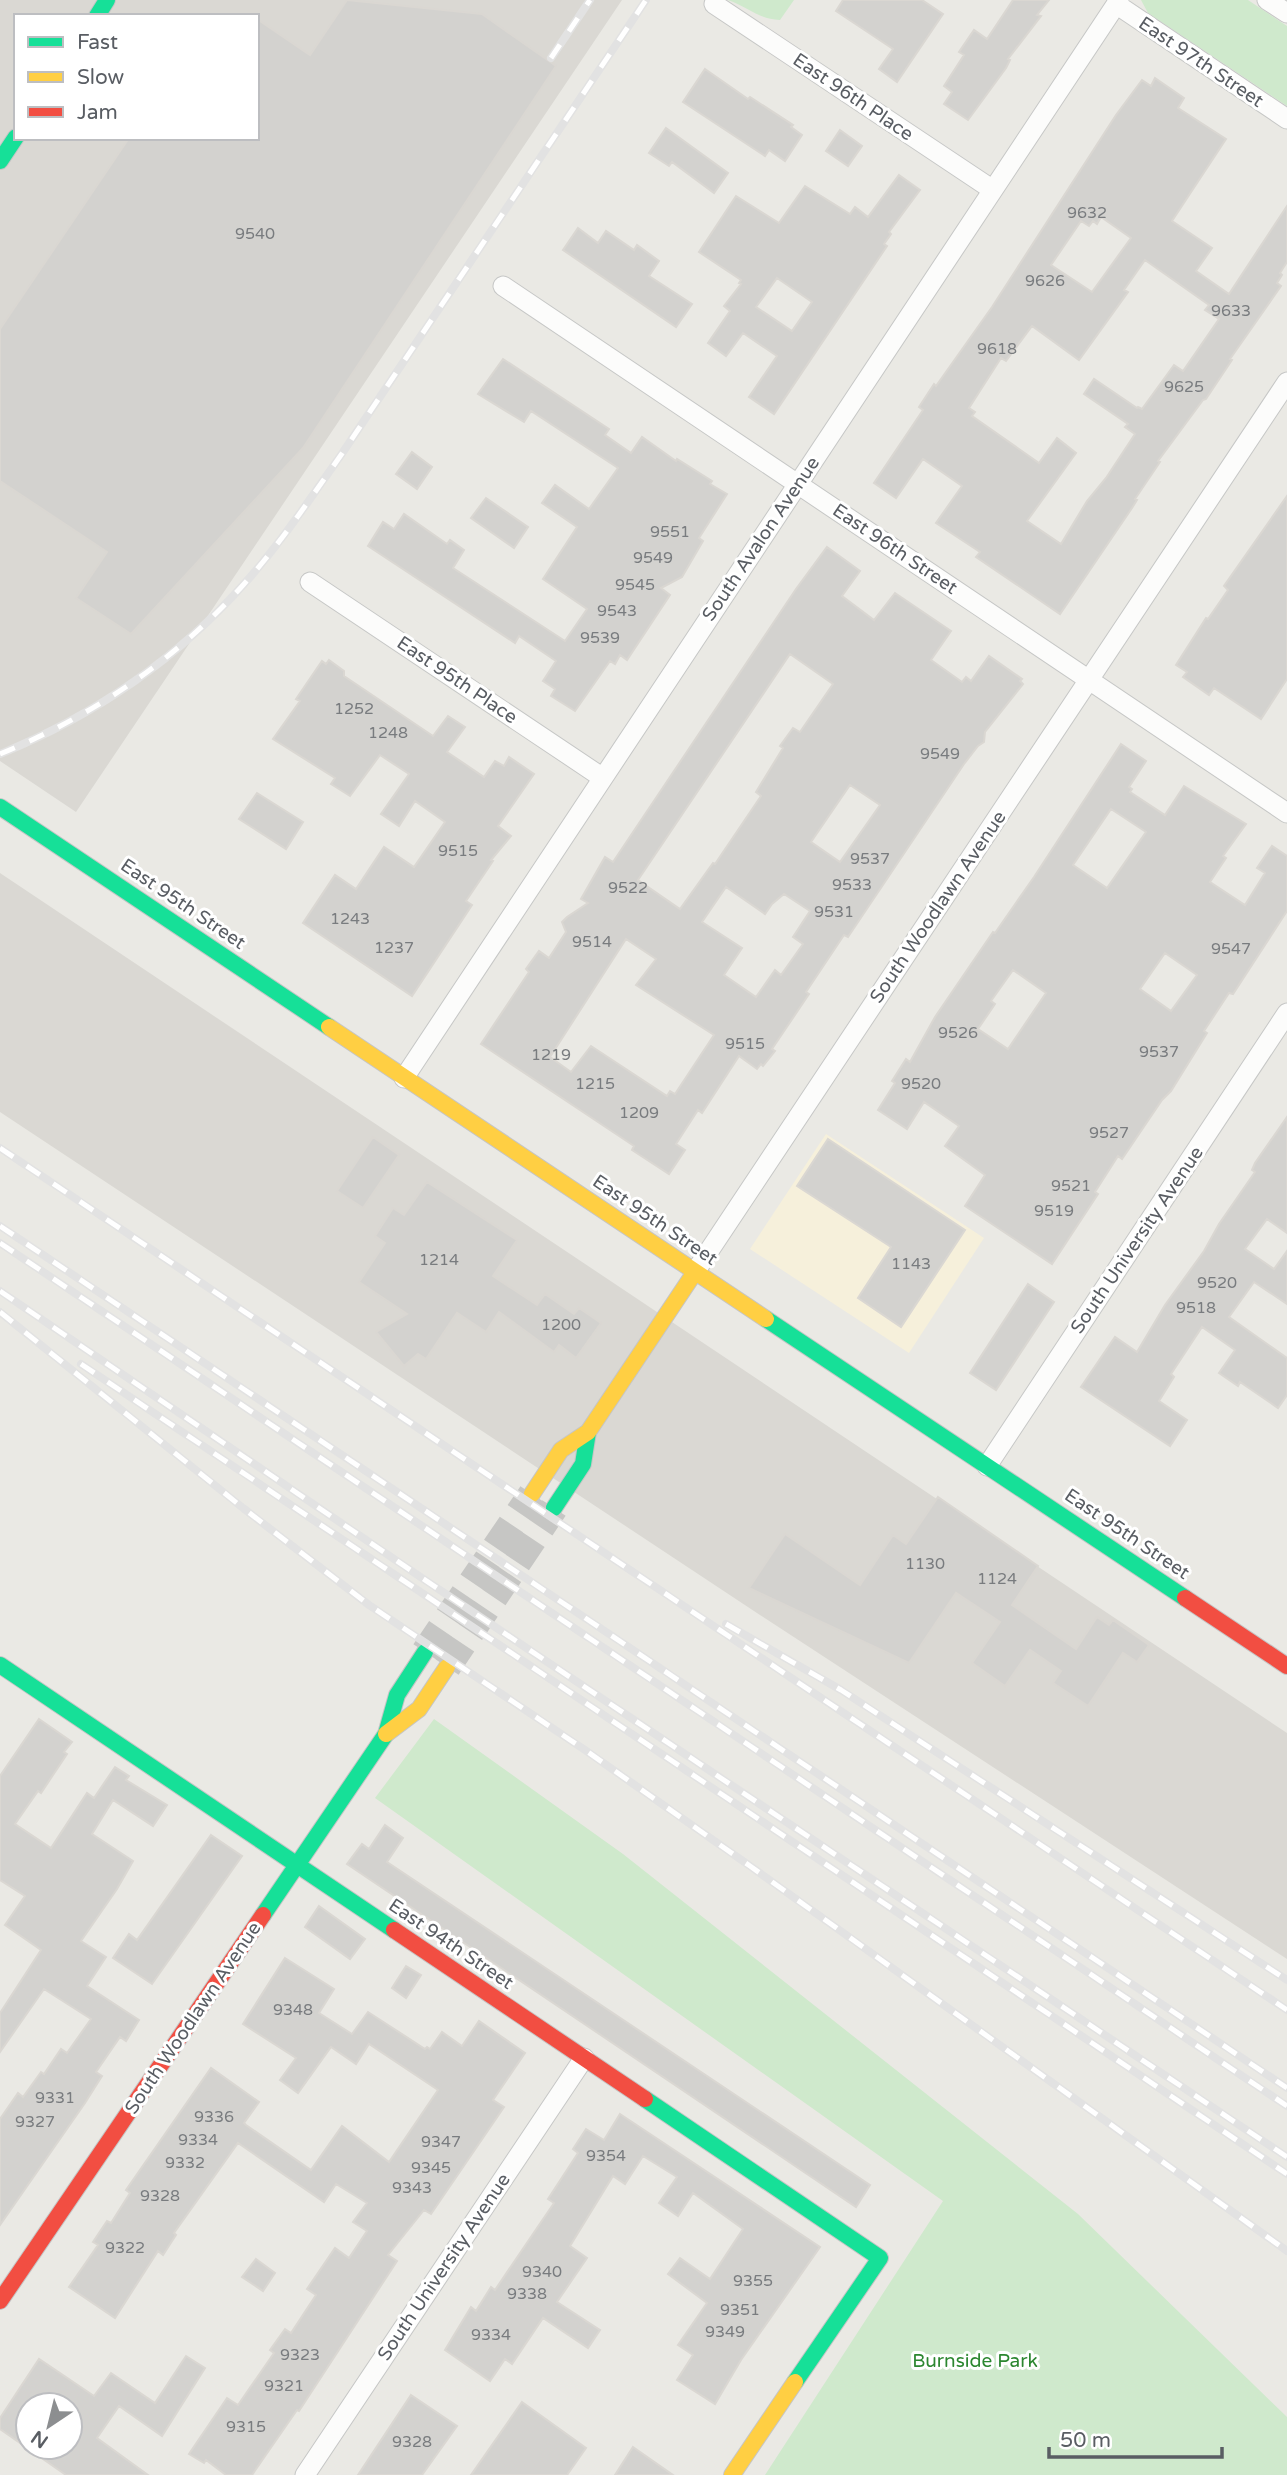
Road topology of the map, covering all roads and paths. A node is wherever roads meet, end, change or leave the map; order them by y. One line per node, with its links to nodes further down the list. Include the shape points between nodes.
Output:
1 (1267, 0): 4 (street)
2 (1117, 2): 5 (street, East 97th Street); 8 (street, South Avalon Avenue)
3 (714, 4): 8 (street, East 96th Place)
4 (1287, 13)
5 (1287, 119)
6 (14, 140): 7 (street)
7 (0, 161)
8 (993, 190): 11 (street, South Avalon Avenue)
9 (503, 286): 11 (street, East 96th Street)
10 (1287, 382): 13 (street, South Woodlawn Avenue)
11 (798, 484): 13 (street, East 96th Street); 14 (street, South Avalon Avenue)
12 (310, 582): 14 (street, East 95th Place)
13 (1089, 679): 16 (street, East 96th Street); 19 (street, South Woodlawn Avenue)
14 (603, 778): 18 (street, South Avalon Avenue)
15 (0, 807): 18 (street, East 95th Street)
16 (1287, 813)
17 (1287, 1013): 21 (street, South University Avenue)
18 (404, 1078): 19 (street, East 95th Street)
19 (695, 1272): 20 (street, South Woodlawn Avenue); 21 (street, East 95th Street)
20 (588, 1432): 22 (street, South Woodlawn Avenue, via 561,1450); 23 (street, South Woodlawn Avenue, via 583,1464)
21 (987, 1466): 25 (street, East 95th Street)
22 (532, 1494)
23 (554, 1508)
24 (425, 1653): 28 (street, South Woodlawn Avenue, via 397,1695)
25 (1284, 1657)
26 (447, 1667): 28 (street, South Woodlawn Avenue, via 418,1709)
27 (2, 1671): 29 (street, East 94th Street)
28 (386, 1734): 29 (street, South Woodlawn Avenue)
29 (297, 1866): 30 (street, East 94th Street); 31 (street, South Woodlawn Avenue)
30 (584, 2058): 32 (street, South University Avenue); 33 (street, East 94th Street, via 880,2258)
31 (0, 2301)
32 (305, 2475)
33 (732, 2475)

